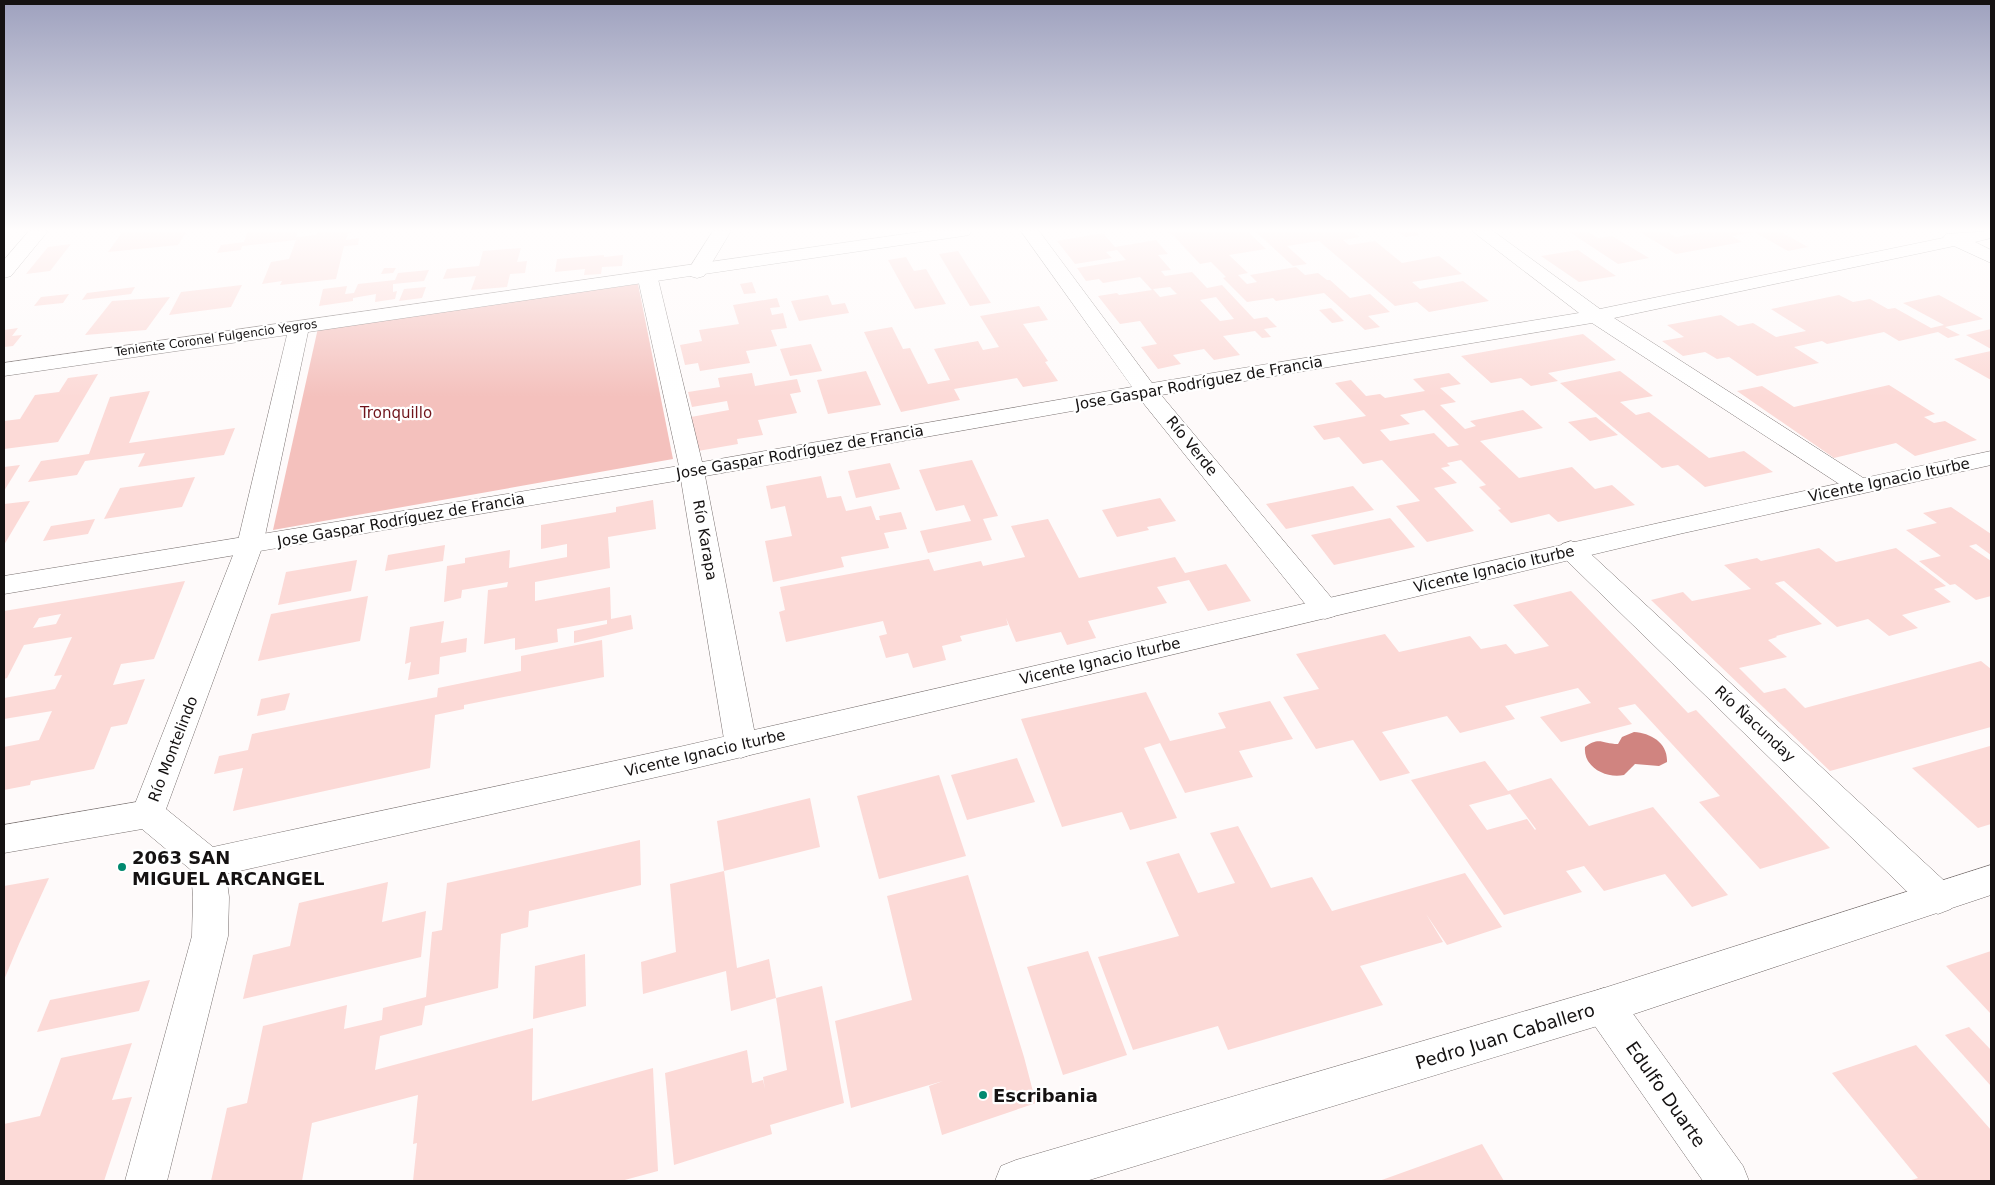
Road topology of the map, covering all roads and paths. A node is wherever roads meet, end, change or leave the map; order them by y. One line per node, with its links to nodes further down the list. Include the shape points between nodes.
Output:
1 (594, 286): 7 (street, Teniente Coronel Fulgencio Yegros)
2 (650, 286): 11 (street, Río Karapa)
3 (1070, 286): 9 (street, Río Verde)
4 (1556, 286): 6 (street)
5 (1736, 286): 6 (street, Jose Gaspar Rodríguez de Francia)
6 (1596, 316): 9 (street, Jose Gaspar Rodríguez de Francia); 12 (street)
7 (299, 326): 8 (street, Teniente Coronel Fulgencio Yegros); 13 (street, Río Montelindo)
8 (4, 369)
9 (1146, 391): 11 (street, Jose Gaspar Rodríguez de Francia); 16 (street, Río Verde)
10 (1991, 458): 12 (street, Vicente Ignacio Iturbe)
11 (692, 471): 13 (street, Jose Gaspar Rodríguez de Francia); 17 (street, Río Karapa)
12 (1859, 486): 14 (street, Vicente Ignacio Iturbe)
13 (250, 545): 15 (street, Jose Gaspar Rodríguez de Francia); 18 (street, Río Montelindo)
14 (1571, 550): 16 (street, Vicente Ignacio Iturbe); 22 (street, Río Ñacunday)
15 (4, 585)
16 (1325, 608): 17 (street, Vicente Ignacio Iturbe)
17 (741, 745): 20 (street, Vicente Ignacio Iturbe)
18 (148, 814): 19 (street); 20 (street, Río Montelindo)
19 (4, 839)
20 (208, 862): 24 (street, via 210,936)
21 (1991, 880): 22 (street, Pedro Juan Caballero)
22 (1938, 898): 23 (street, Pedro Juan Caballero)
23 (1604, 1006): 25 (street, Pedro Juan Caballero); 26 (street, Edulfo Duarte)
24 (146, 1181)
25 (1016, 1181)
26 (1728, 1181)

